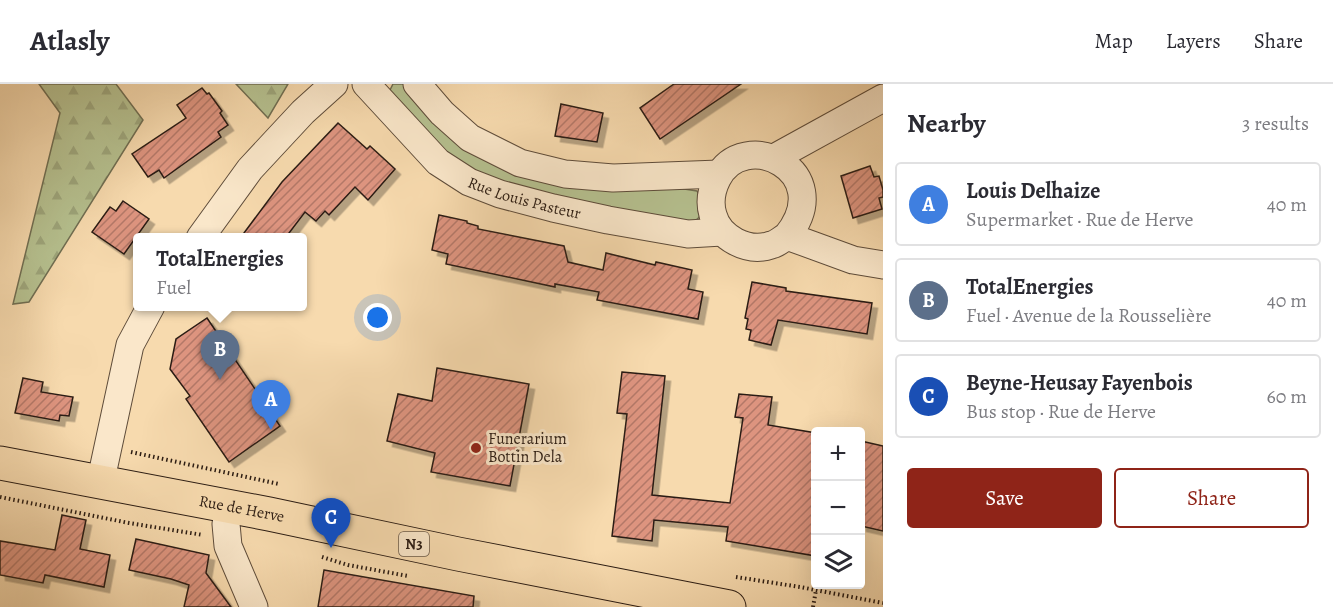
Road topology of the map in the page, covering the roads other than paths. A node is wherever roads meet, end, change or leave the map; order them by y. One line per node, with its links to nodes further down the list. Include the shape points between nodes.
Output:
1 (334, 84): 8 (street, via 250,169)
2 (366, 84): 7 (street, Rue Louis Pasteur, via 438,162 469,182 500,194 608,220 688,234)
3 (417, 84): 6 (street, Rue Louis Pasteur, via 470,138 520,163 566,174 613,178)
4 (883, 98): 5 (street)
5 (774, 158): 6 (street, via 743,157); 9 (street, via 794,174 803,201 797,224)
6 (719, 174): 7 (street, via 710,202 713,218)
7 (722, 232): 9 (street, via 735,242 755,248)
8 (204, 233)
9 (787, 236): 10 (street, via 853,260)
10 (883, 265)
11 (148, 311): 13 (street, via 129,345)
12 (0, 463): 13 (main road, Rue de Herve / N3)
13 (99, 483): 14 (main road, Rue de Herve / N3)
14 (228, 522): 15 (main road, Rue de Herve / N3); 16 (street, via 236,568)
15 (728, 591)
16 (254, 607)

